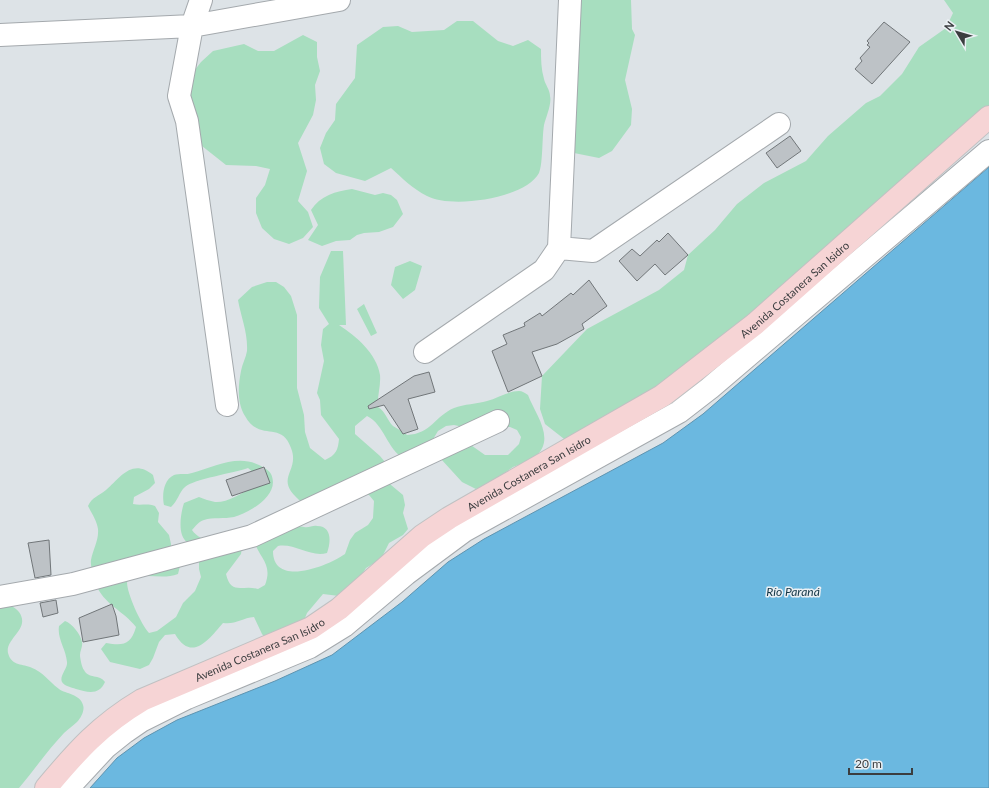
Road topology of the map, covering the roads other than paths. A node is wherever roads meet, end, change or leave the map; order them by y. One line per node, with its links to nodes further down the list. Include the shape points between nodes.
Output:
1 (201, 0): 4 (street)
2 (339, 0): 4 (street)
3 (570, 0): 9 (street)
4 (192, 26): 5 (street); 11 (street, via 179,96 187,121)
5 (0, 35)
6 (989, 117): 14 (main road, Avenida Costanera San Isidro, via 755,324 662,396 449,518 422,536 339,609 311,628 142,700 117,714 95,732)
7 (779, 124): 9 (street, via 593,251)
8 (989, 151): 15 (street, via 679,412 464,531 406,574 344,626 310,647 186,698 141,721 105,748)
9 (559, 248): 10 (street, via 544,270)
10 (425, 352)
11 (227, 405)
12 (498, 421): 13 (street, via 252,536 72,584)
13 (0, 597)
14 (46, 788)
15 (68, 788)

